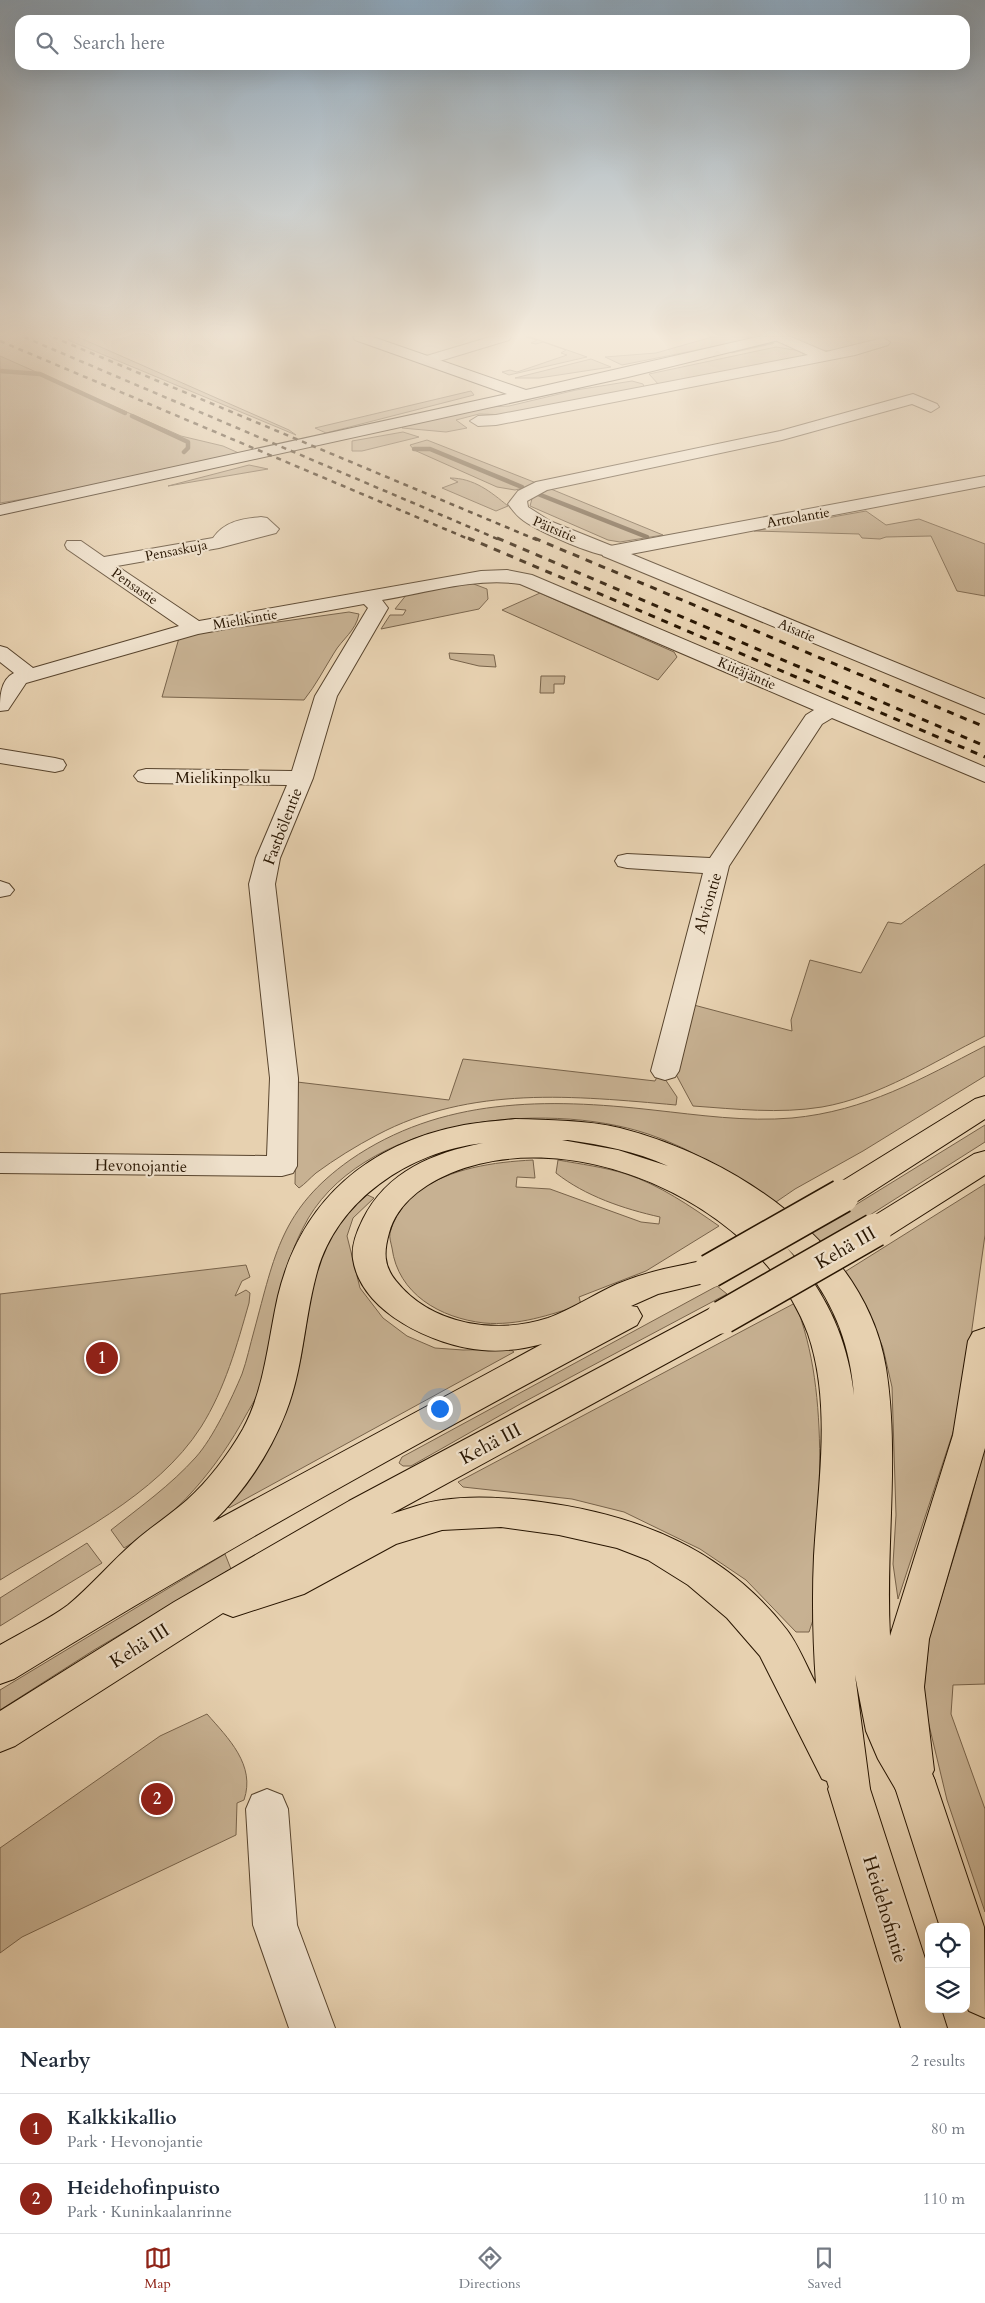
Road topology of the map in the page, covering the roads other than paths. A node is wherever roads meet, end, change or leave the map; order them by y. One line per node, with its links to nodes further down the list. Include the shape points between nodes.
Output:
1 (350, 432): 4 (street)
2 (795, 432): 7 (street, Päitsitie, via 540,486 519,499 518,509 530,519)
3 (985, 481): 7 (street, Arttolantie)
4 (0, 510)
5 (219, 542): 8 (street, Pensaskuja)
6 (74, 545): 8 (street, Pensastie)
7 (610, 552): 15 (street, Aisatie)
8 (103, 563): 11 (street, Pensastie)
9 (508, 576): 10 (street, Mielikintie, via 481,577); 16 (street, Kiitäjäntie, via 525,578)
10 (368, 596): 11 (street, Mielikintie); 21 (street, Fastbölentie, via 378,608 326,696)
11 (195, 628): 13 (street, Mielikintie)
12 (0, 652): 13 (street)
13 (29, 675): 14 (street, Mielikintie, via 14,683)
14 (0, 705)
15 (985, 708)
16 (830, 709): 19 (street, Kiitäjäntie); 23 (street, Alviontie, via 814,720)
17 (0, 756): 18 (street)
18 (55, 764)
19 (985, 774)
20 (146, 776): 21 (street, Mielikinpolku)
21 (301, 778): 28 (street, Fastbölentie, via 268,858 262,884 284,1078)
22 (627, 860): 23 (street)
23 (717, 866): 24 (street, Alviontie)
24 (665, 1071)
25 (985, 1106): 29 (main road, bridge, via 842,1196)
26 (985, 1161): 31 (main road, Kehä III, bridge, via 875,1230 362,1512)
27 (0, 1163): 28 (street, Hevonojantie)
28 (282, 1166)
29 (710, 1271): 32 (main road, via 330,1474); 36 (main road, via 640,1288 567,1324 515,1338 474,1339 443,1331 414,1316 392,1299 378,1281 369,1258 371,1234 381,1211 397,1190 421,1174 454,1160 495,1151 538,1148 583,1152 668,1177 711,1200 748,1226 774,1253 817,1316 835,1376 838,1415 832,1669)
30 (985, 1341): 35 (main road, via 971,1435 909,1639 904,1686)
31 (188, 1614): 34 (main road, Kehä III); 36 (main road, via 290,1582 386,1531 442,1516 500,1512 620,1533 669,1554 701,1574 741,1606 774,1644)
32 (82, 1616): 33 (main road); 35 (main road, via 155,1546 204,1507 237,1468 259,1432 274,1397 298,1282 308,1251 336,1203 357,1183 386,1164 420,1148 457,1137 535,1128 606,1136 643,1144 684,1160 741,1192 801,1241 843,1298 859,1330 868,1368 872,1412 875,1480 868,1614 875,1679 889,1739)
33 (0, 1666)
34 (0, 1733)
35 (914, 1781): 38 (main road)
36 (849, 1789): 42 (main road, Heidehofintie)
37 (267, 1809): 41 (street, via 275,1925)
38 (961, 1923)
39 (970, 1951): 40 (main road)
40 (985, 1995)
41 (312, 2028)
42 (924, 2028)

